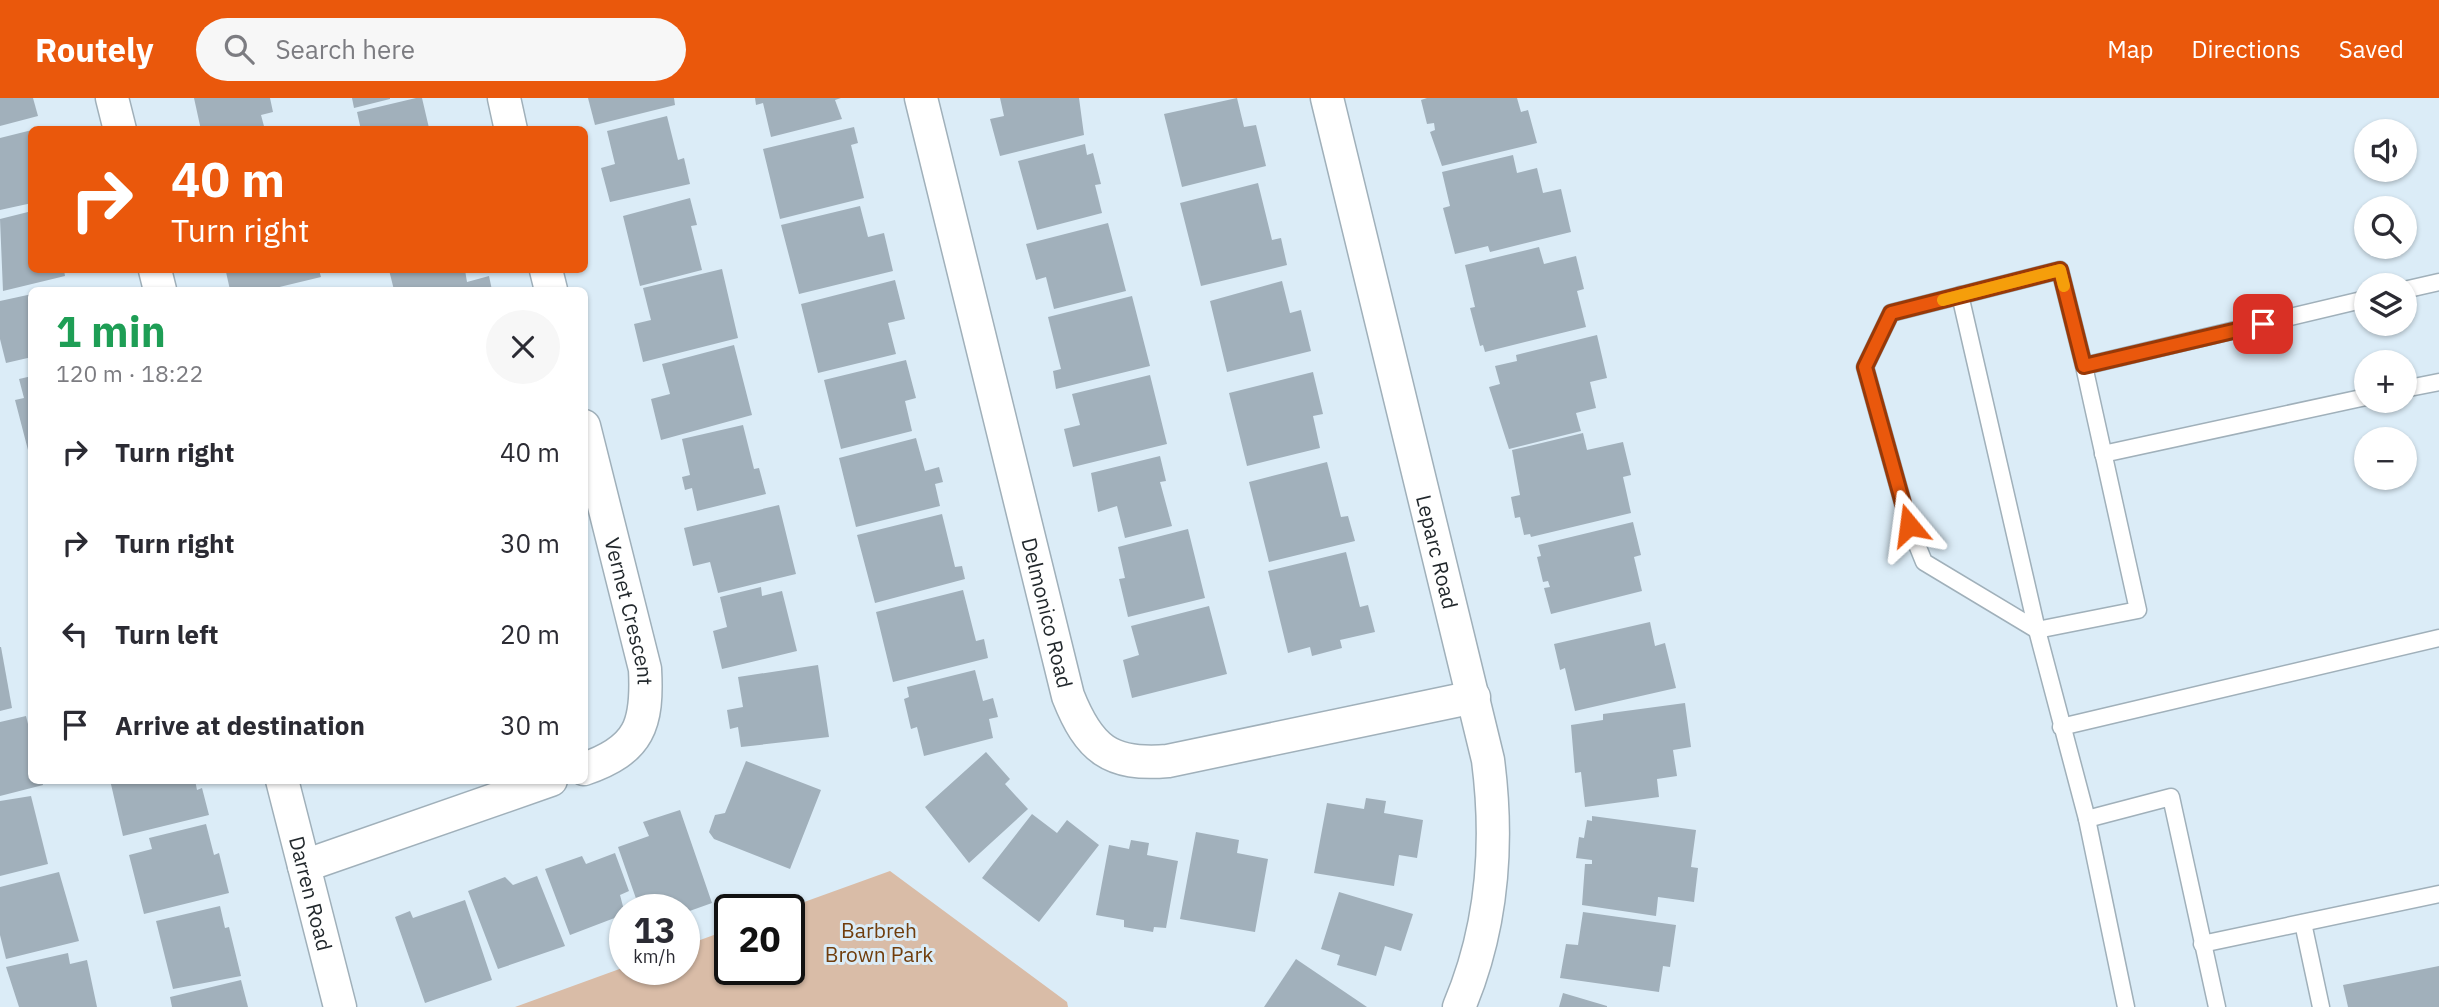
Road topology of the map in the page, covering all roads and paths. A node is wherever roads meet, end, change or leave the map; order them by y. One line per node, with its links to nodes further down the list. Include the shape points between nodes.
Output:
1 (112, 98): 5 (street)
2 (503, 98): 6 (street)
3 (920, 98): 19 (street, Delmonico Road, via 1068,696 1081,729 1100,748 1123,760 1168,761)
4 (1326, 98): 19 (street, Leparc Road)
5 (119, 126)
6 (510, 126)
7 (2439, 282): 8 (lane)
8 (2417, 287)
9 (1960, 295): 11 (lane, via 2060,270); 17 (lane); 17 (lane, via 1891,313 1865,367 1909,525 1924,562)
10 (2354, 302): 11 (lane)
11 (2084, 366): 16 (lane)
12 (2439, 382): 13 (lane)
13 (2417, 386)
14 (2354, 400): 16 (lane)
15 (588, 442): 21 (street, Vernet Crescent, via 645,669 647,704 639,732 622,751)
16 (2104, 454): 17 (lane, via 2138,610)
17 (2037, 630): 20 (lane)
18 (2439, 638): 20 (lane)
19 (1474, 697): 30 (street, Leparc Road, via 1490,771 1495,854 1484,932)
20 (2061, 727): 24 (lane)
21 (588, 767)
22 (283, 784): 25 (street, Darren Road)
23 (540, 784): 25 (street)
24 (2087, 819): 28 (lane, via 2171,797); 31 (lane)
25 (304, 866): 29 (street, Darren Road)
26 (2439, 894): 27 (lane)
27 (2303, 923): 28 (lane); 33 (lane)
28 (2202, 944): 32 (lane)
29 (340, 1007)
30 (1459, 1007)
31 (2126, 1007)
32 (2217, 1007)
33 (2321, 1007)

